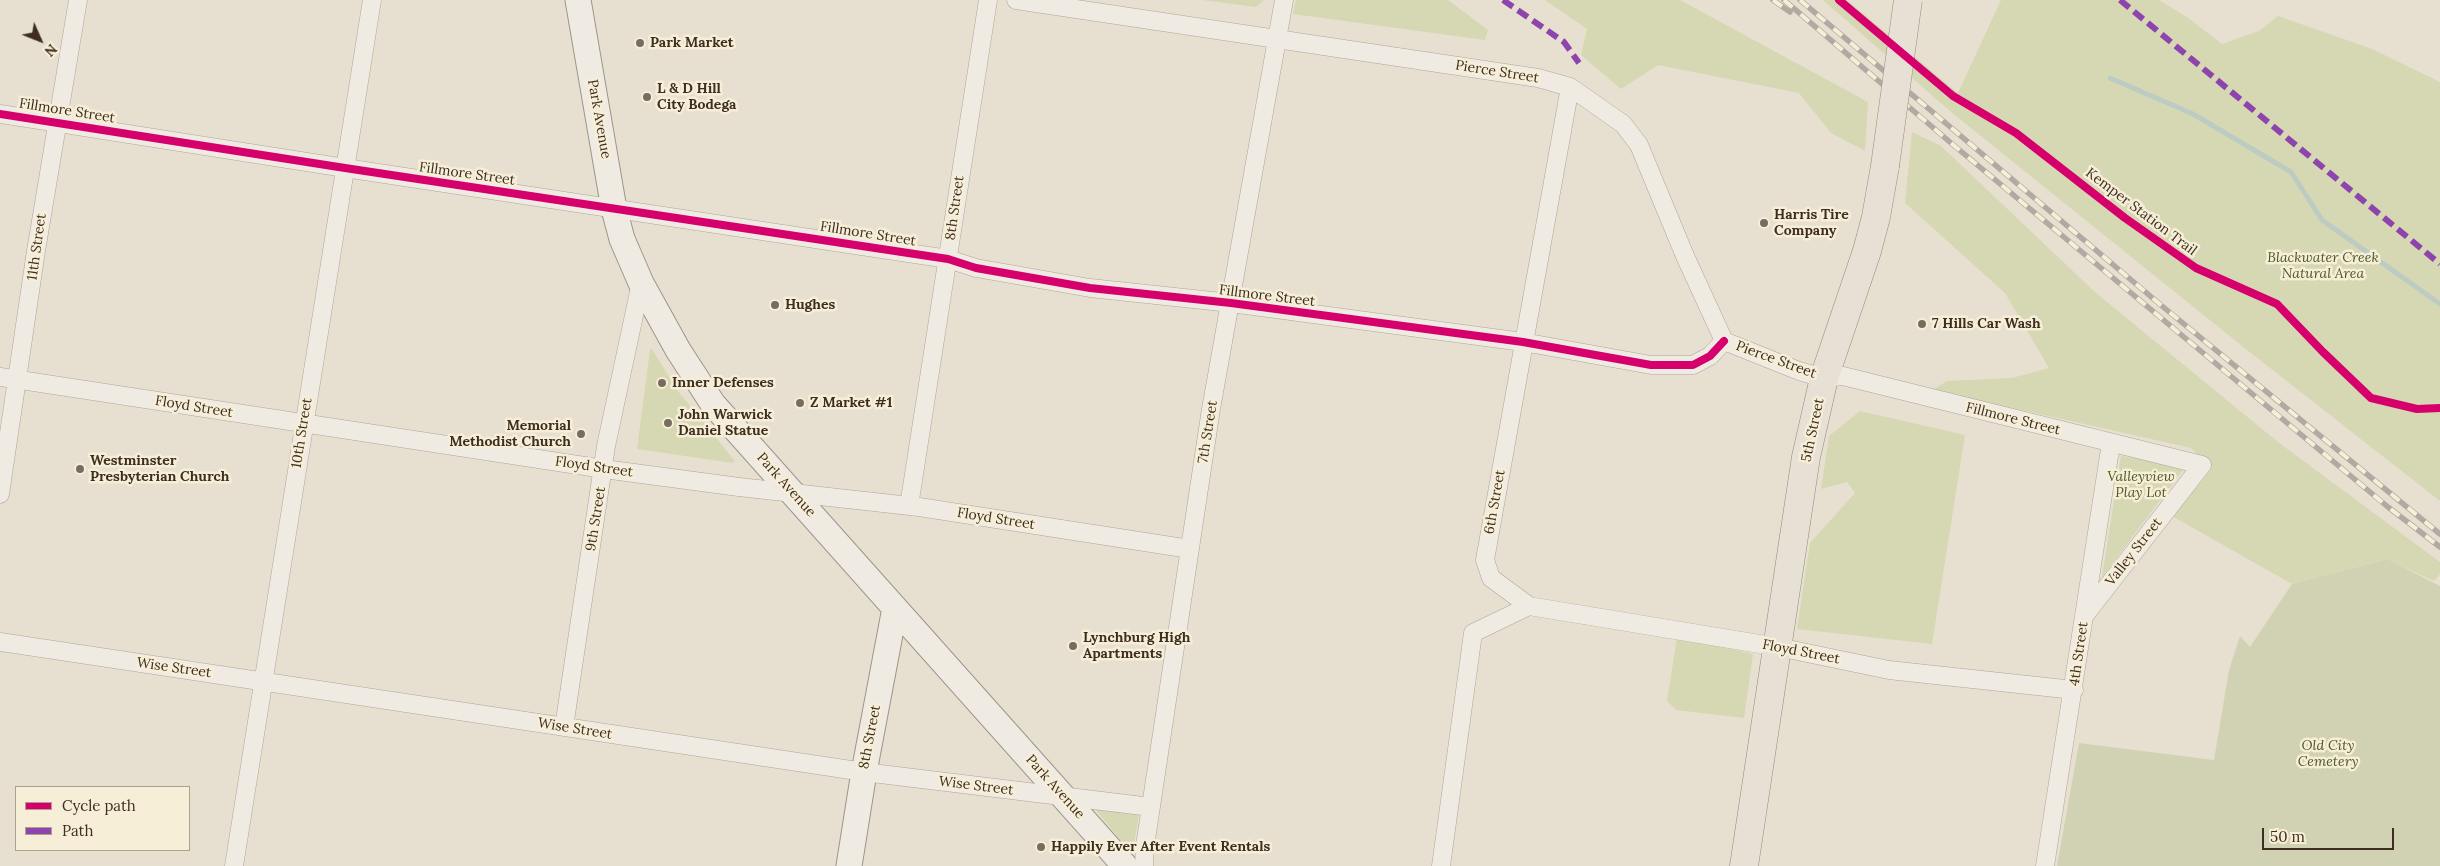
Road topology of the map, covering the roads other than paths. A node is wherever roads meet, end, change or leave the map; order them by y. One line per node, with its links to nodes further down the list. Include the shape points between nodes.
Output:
1 (78, 0): 11 (street, 11th Street)
2 (372, 0): 12 (street, 10th Street)
3 (578, 0): 13 (main road, Park Avenue)
4 (988, 0): 14 (street, 8th Street)
5 (1016, 0): 8 (street, Pierce Street)
6 (1284, 0): 8 (street, 7th Street)
7 (1908, 0): 20 (main road, 5th Street, bridge, via 1876,217)
8 (1277, 39): 9 (street, Pierce Street, via 1538,78); 16 (street, 7th Street)
9 (1570, 87): 17 (street, Pierce Street, via 1623,124 1639,145); 18 (street, 6th Street)
10 (0, 114): 11 (street, Fillmore Street)
11 (56, 122): 12 (street, Fillmore Street); 21 (street, 11th Street)
12 (345, 168): 13 (street, Fillmore Street); 22 (street, 10th Street)
13 (614, 209): 14 (street, Fillmore Street); 15 (main road, Park Avenue, via 622,239)
14 (948, 259): 16 (street, Fillmore Street, via 976,268 1090,288); 28 (street, 8th Street)
15 (641, 283): 25 (street, 9th Street, via 606,446); 26 (main road, Park Avenue, via 713,404)
16 (1232, 303): 18 (street, Fillmore Street); 29 (street, 7th Street, via 1211,409)
17 (1724, 341): 18 (street, Fillmore Street, via 1710,356 1693,365 1651,365); 20 (street, Pierce Street)
18 (1523, 342): 30 (street, 6th Street, via 1484,560 1490,578)
19 (0, 377): 21 (street, Floyd Street)
20 (1824, 378): 23 (street, Fillmore Street, via 1843,376); 34 (main road, 5th Street, via 1806,457)
21 (18, 380): 22 (street, Floyd Street); 27 (street, 11th Street)
22 (304, 422): 25 (street, Floyd Street); 35 (street, 10th Street)
23 (2110, 443): 24 (street, Fillmore Street); 32 (street, 4th Street)
24 (2202, 465): 32 (street, Valley Street)
25 (604, 469): 26 (street, Floyd Street); 37 (street, 9th Street)
26 (793, 492): 28 (street, Floyd Street); 31 (main road, Park Avenue)
27 (0, 494)
28 (909, 506): 29 (street, Floyd Street)
29 (1190, 549): 40 (street, 7th Street)
30 (1529, 606): 34 (street, Floyd Street); 45 (street, via 1474,633)
31 (894, 608): 38 (main road, 8th Street); 39 (main road, Park Avenue)
32 (2085, 614): 36 (street, 4th Street)
33 (0, 642): 35 (street, Wise Street)
34 (1778, 647): 36 (street, Floyd Street, via 1888,670); 46 (main road, 5th Street)
35 (263, 681): 37 (street, Wise Street); 41 (street, 10th Street)
36 (2074, 690): 47 (street, 4th Street)
37 (564, 727): 38 (street, Wise Street)
38 (864, 772): 39 (street, Wise Street); 42 (main road, 8th Street)
39 (1064, 797): 40 (street, Wise Street); 43 (main road, Park Avenue)
40 (1151, 807): 44 (street, 7th Street)
41 (234, 866)
42 (849, 866)
43 (1125, 866)
44 (1144, 866)
45 (1441, 866)
46 (1744, 866)
47 (2045, 866)

